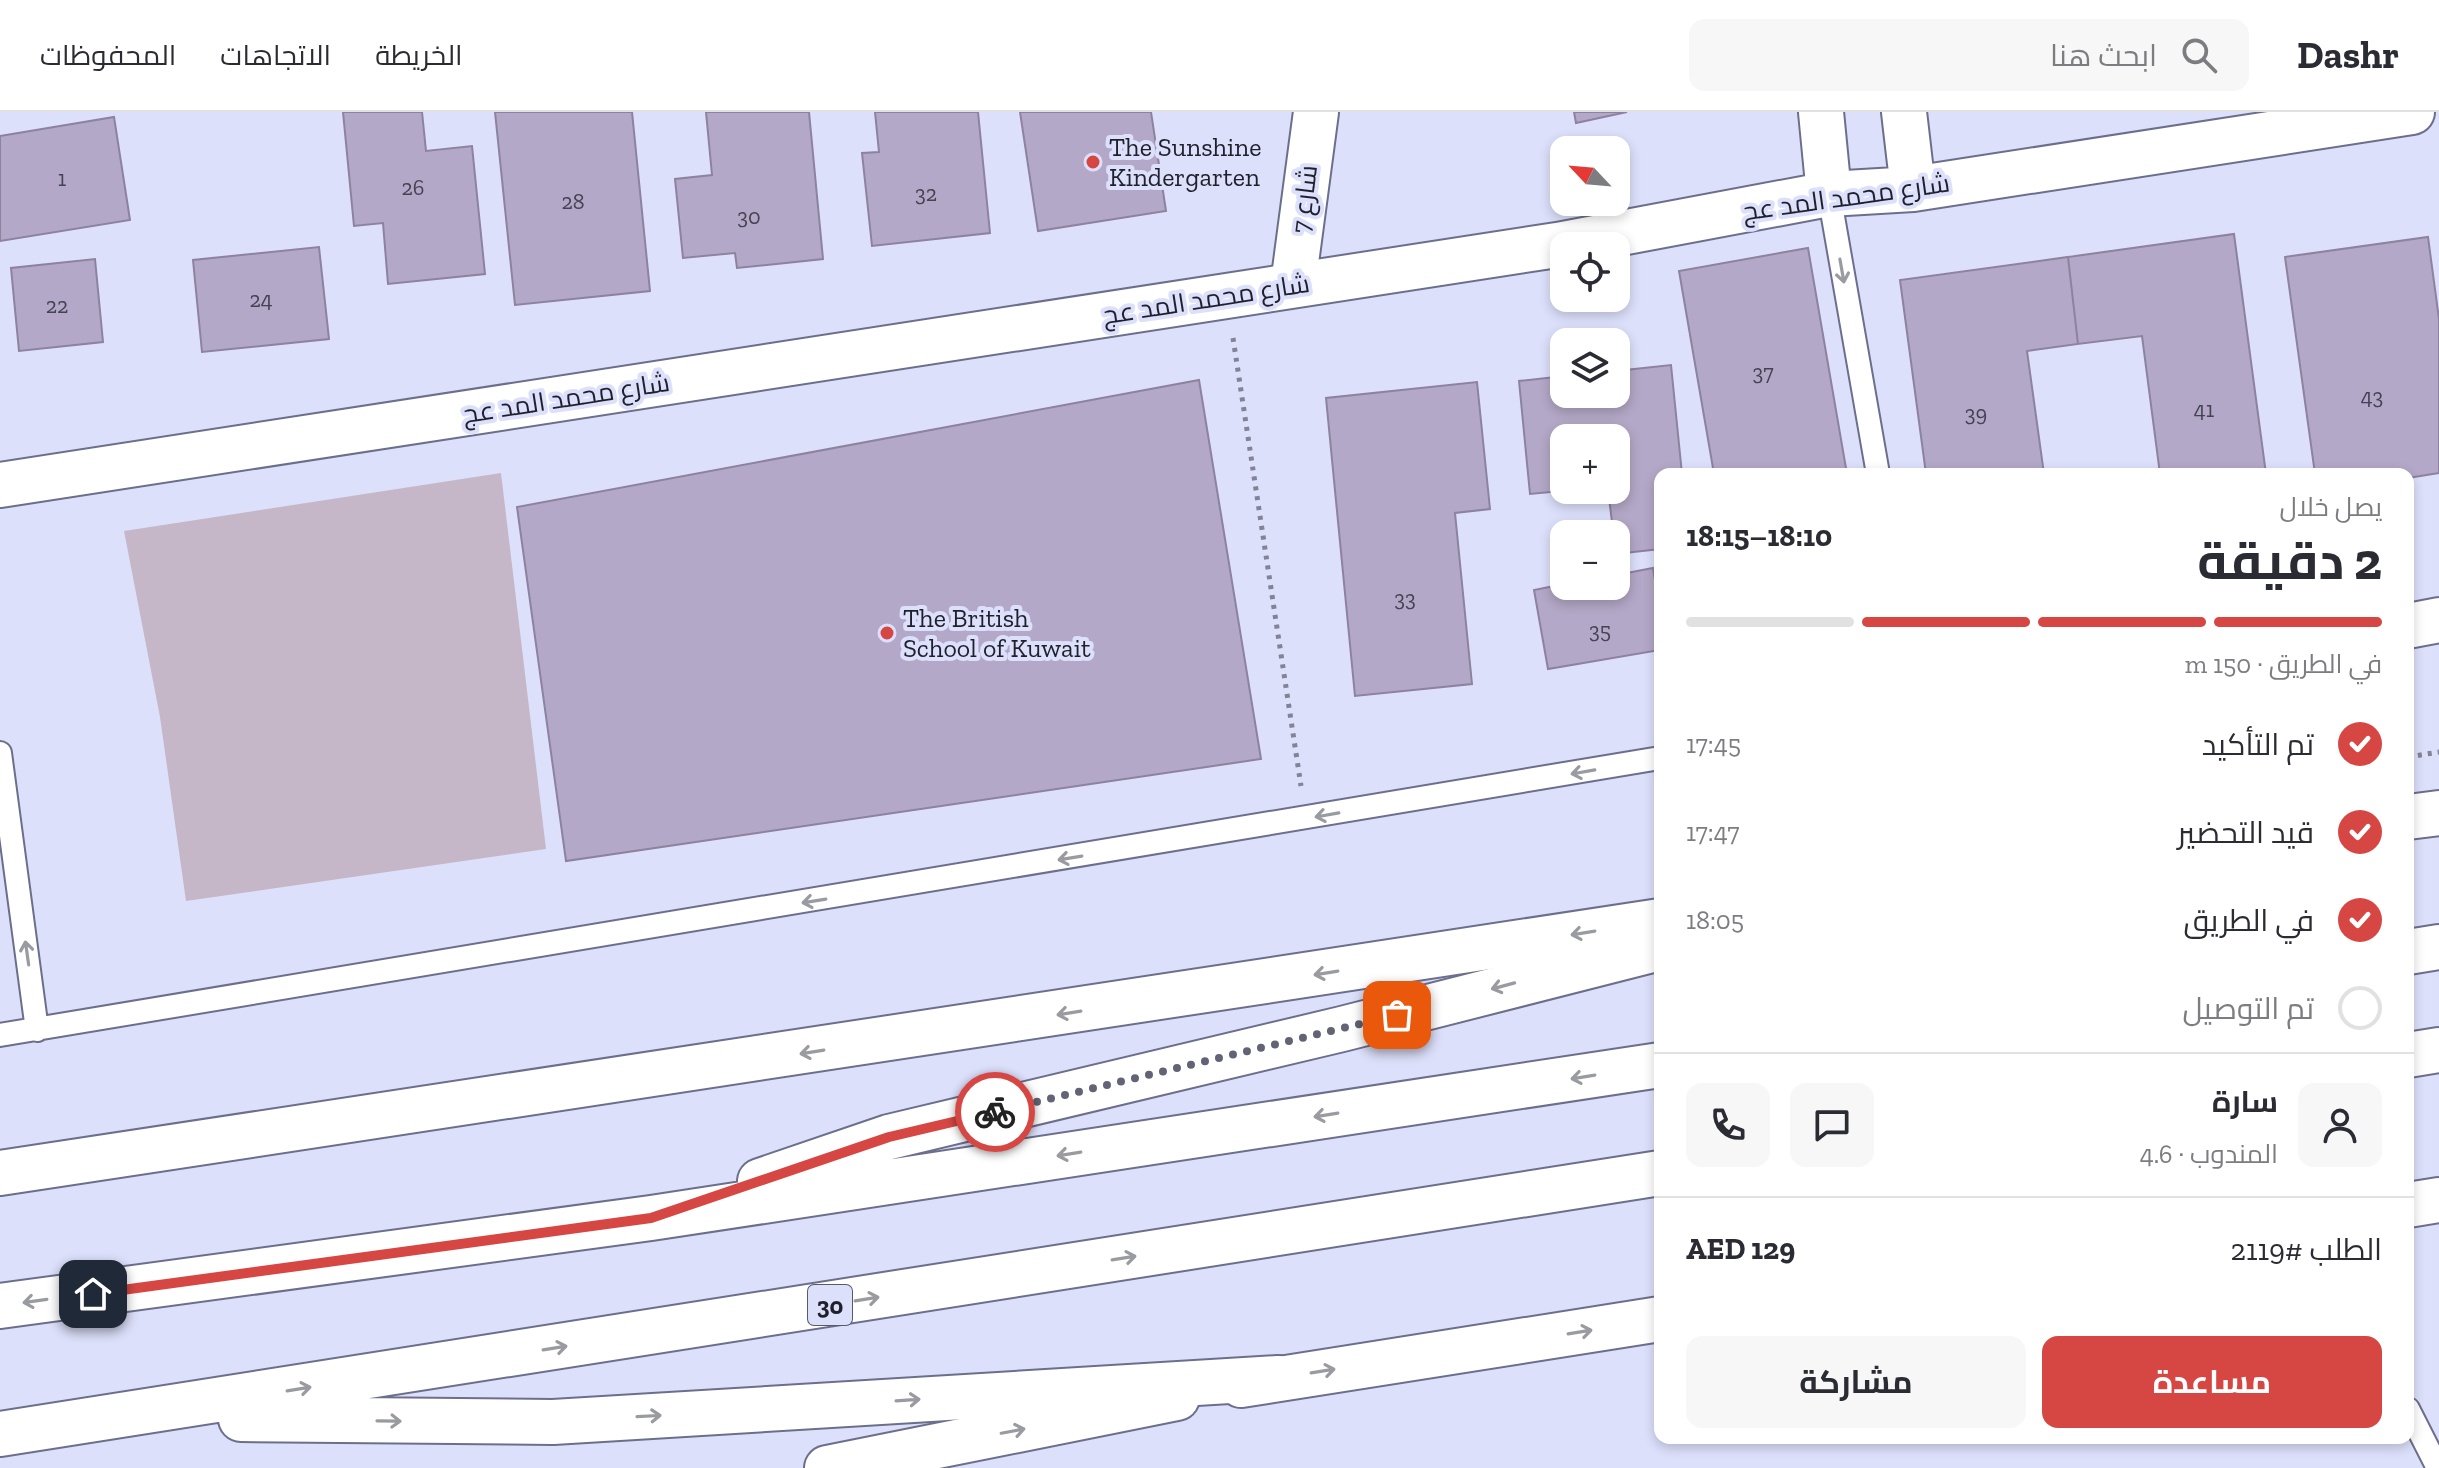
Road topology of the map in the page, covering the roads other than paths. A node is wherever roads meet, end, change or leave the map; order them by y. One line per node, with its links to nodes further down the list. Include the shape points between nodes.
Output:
1 (1316, 112): 8 (main road, شارع 7)
2 (1821, 112): 7 (main road)
3 (1904, 112): 6 (main road)
4 (2412, 112): 5 (main road, شارع محمد المد عج)
5 (2332, 118): 6 (main road, شارع محمد المد عج)
6 (1913, 189): 7 (main road, شارع محمد المد عج)
7 (1829, 194): 8 (main road, شارع محمد المد عج, via 1557,245); 9 (lane, one-way to 9)
8 (1293, 285): 10 (main road, شارع محمد المد عج)
9 (1877, 468)
10 (0, 485)
11 (2439, 620): 12 (main road)
12 (2414, 625)
13 (0, 753): 21 (lane, one-way to 13)
14 (1654, 759): 21 (lane, one-way to 21)
15 (2439, 813): 16 (main road)
16 (2414, 816)
17 (1654, 922): 26 (main road, one-way to 26)
18 (2439, 947): 20 (main road)
19 (1654, 950): 30 (main road, one-way to 30, via 889,1137)
20 (2414, 951)
21 (37, 1030): 22 (lane)
22 (0, 1035)
23 (2439, 1050): 24 (main road)
24 (2414, 1054)
25 (1654, 1066): 30 (main road, one-way to 30)
26 (0, 1173)
27 (1654, 1174): 36 (main road, 30, one-way to 27)
28 (2439, 1200): 29 (main road)
29 (2414, 1204)
30 (651, 1218): 33 (main road, one-way to 33)
31 (2439, 1221): 32 (lane)
32 (2414, 1223)
33 (0, 1306)
34 (1654, 1320): 35 (main road, one-way to 34)
35 (1278, 1378): 36 (main road, one-way to 35, via 553,1422); 39 (main road, one-way to 35)
36 (115, 1418): 38 (main road, 30)
37 (2414, 1421): 40 (lane)
38 (0, 1434)
39 (827, 1468)
40 (2438, 1468)

